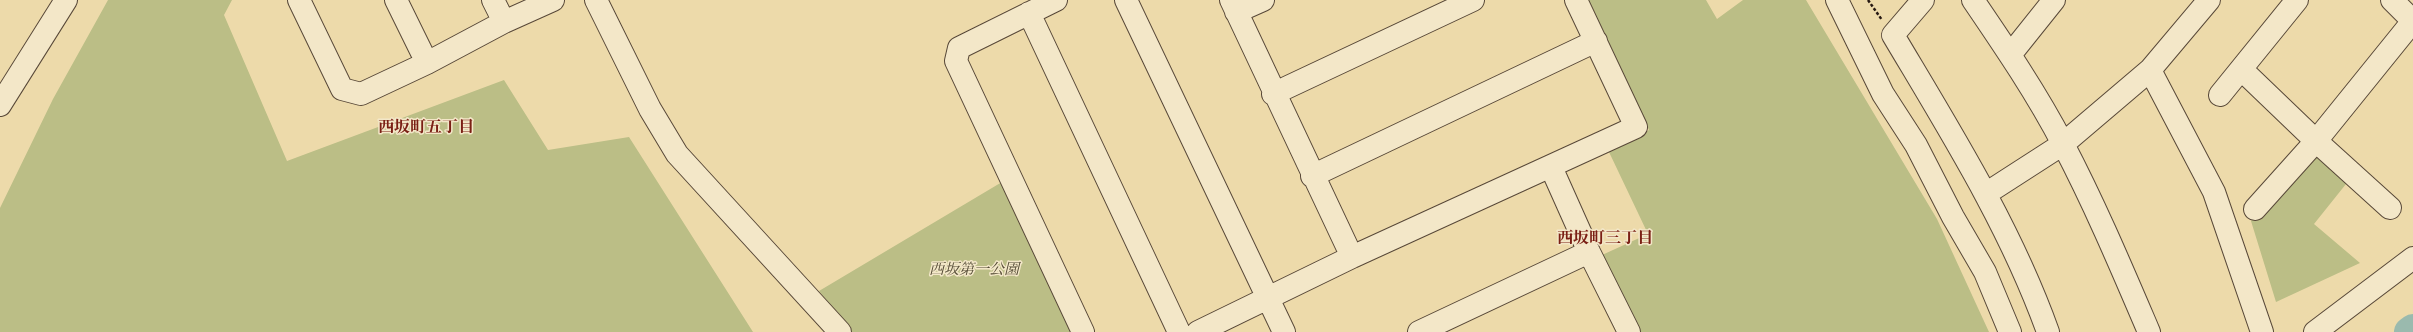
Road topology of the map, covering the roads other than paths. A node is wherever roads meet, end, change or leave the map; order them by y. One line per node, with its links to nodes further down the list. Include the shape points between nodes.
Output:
1 (66, 0): 30 (street)
2 (299, 0): 25 (street, via 342,89 361,94)
3 (396, 0): 25 (street)
4 (493, 0): 22 (street)
5 (553, 0): 22 (street)
6 (596, 0): 42 (street, via 650,109 676,154)
7 (1056, 0): 20 (street)
8 (1126, 0): 41 (street)
9 (1263, 0): 19 (street)
10 (1473, 0): 28 (street)
11 (1576, 0): 23 (street)
12 (1837, 0): 49 (street, via 1884,94 1916,145 1985,272)
13 (1923, 0): 35 (street, via 1893,35)
14 (1974, 0): 24 (street)
15 (2054, 0): 24 (street)
16 (2209, 0): 27 (street)
17 (2297, 0): 26 (street)
18 (2392, 0): 21 (street)
19 (1234, 6): 28 (street)
20 (1029, 13): 43 (street, via 959,48 956,61); 44 (street)
21 (2413, 21): 31 (street)
22 (504, 22): 25 (street)
23 (1596, 42): 33 (street, via 1636,127); 34 (street)
24 (2010, 55): 32 (street)
25 (427, 63)
26 (2241, 69): 29 (street); 31 (street)
27 (2150, 70): 32 (street); 52 (street, via 2214,192)
28 (1273, 94): 34 (street)
29 (2220, 95)
30 (0, 105)
31 (2316, 141): 36 (street); 37 (street)
32 (2063, 144): 35 (street); 51 (street, via 2114,249)
33 (1551, 167): 38 (street); 39 (street)
34 (1312, 176): 39 (street)
35 (1986, 193): 50 (street, via 2011,244)
36 (2390, 208)
37 (2255, 210)
38 (1589, 252): 47 (street); 48 (street)
39 (1352, 257): 41 (street)
40 (2413, 258): 53 (street)
41 (1268, 298): 45 (street); 46 (street)
42 (840, 332)
43 (1083, 332)
44 (1179, 332)
45 (1198, 332)
46 (1284, 332)
47 (1419, 332)
48 (1628, 332)
49 (2010, 332)
50 (2048, 332)
51 (2149, 332)
52 (2262, 332)
53 (2315, 332)

